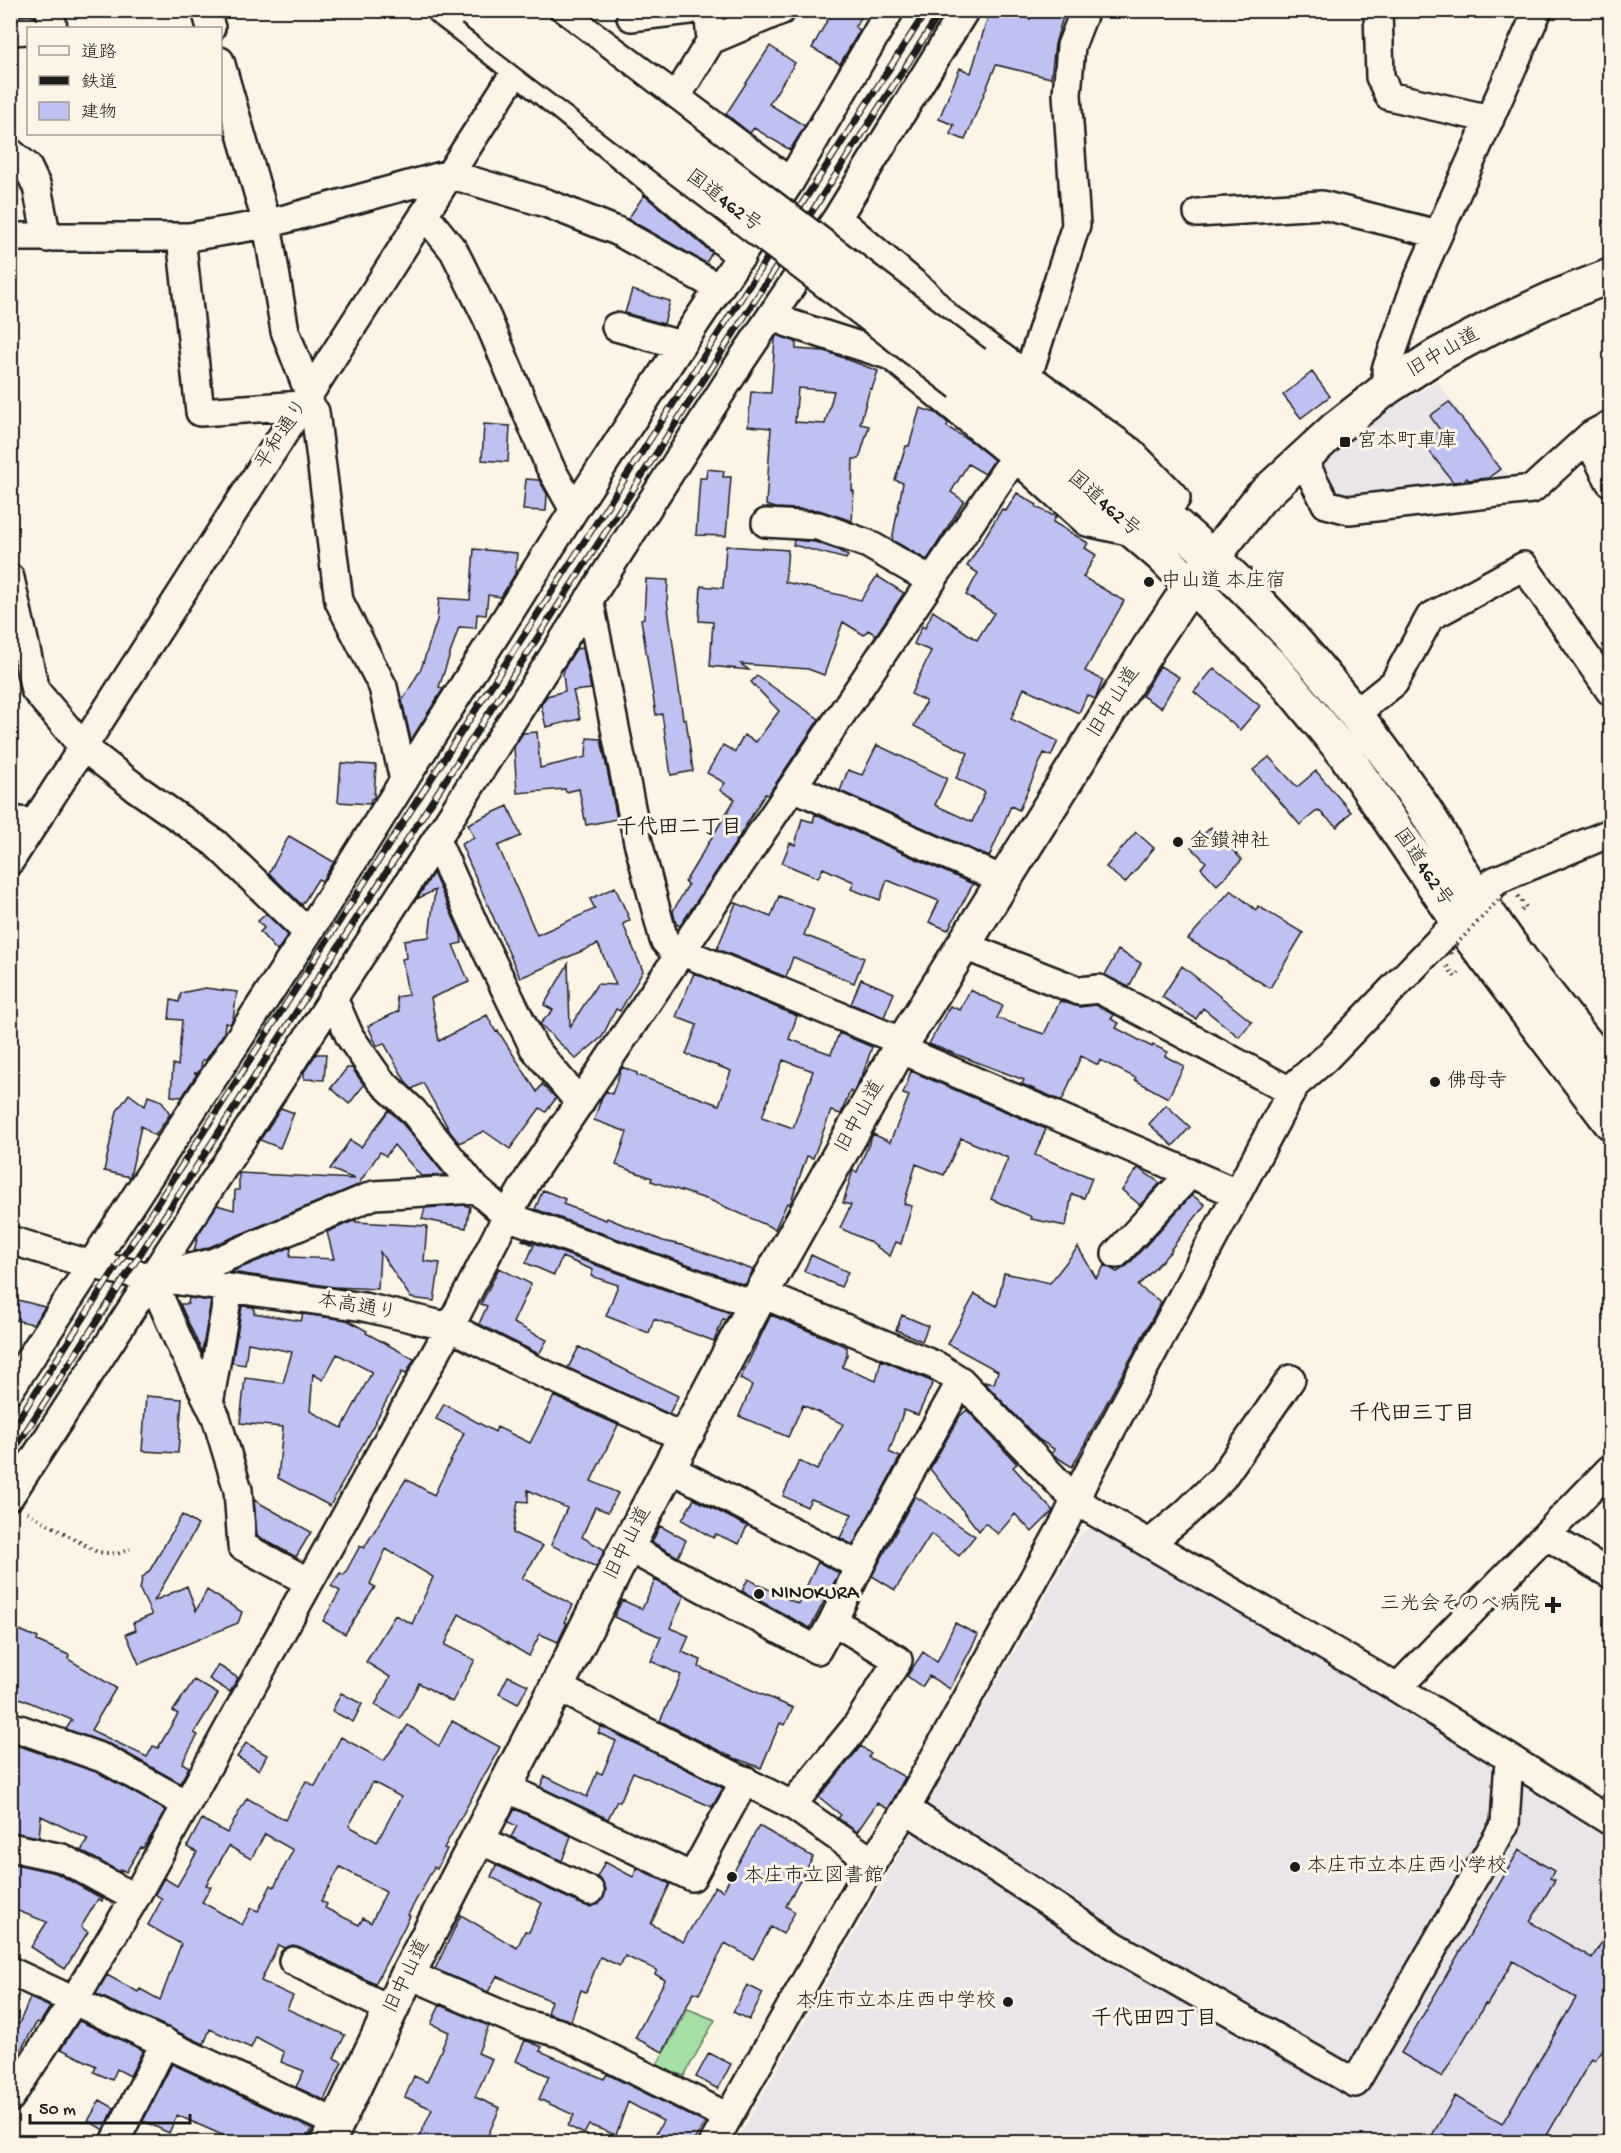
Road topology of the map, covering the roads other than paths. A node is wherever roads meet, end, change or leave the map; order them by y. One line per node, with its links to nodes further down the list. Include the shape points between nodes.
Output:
1 (206, 10): 15 (street)
2 (440, 10): 21 (street)
3 (472, 10): 41 (main road, 国道462号, bridge)
4 (513, 10): 41 (main road, 国道462号, bridge)
5 (558, 10): 18 (street); 21 (street, 平和通り)
6 (690, 10): 14 (street)
7 (708, 10): 19 (street)
8 (782, 10): 19 (street)
9 (890, 10): 26 (street)
10 (965, 10): 29 (street)
11 (1085, 10): 42 (street, via 1071,46 1067,94 1076,225)
12 (1378, 10): 23 (street, via 1380,77 1389,96)
13 (1538, 10): 23 (street)
14 (630, 14): 18 (street)
15 (211, 27)
16 (27, 29): 17 (street)
17 (10, 32)
18 (598, 39): 22 (street)
19 (711, 40): 22 (street)
20 (222, 68): 30 (street)
21 (517, 69): 25 (street, 平和通り); 35 (street)
22 (676, 98): 26 (street)
23 (1490, 118): 31 (street)
24 (10, 152): 34 (street, via 27,166 37,187)
25 (449, 174): 28 (street, 平和通り); 30 (street); 37 (street, via 546,203 618,231)
26 (790, 182): 35 (street)
27 (1198, 213): 31 (street, via 1322,205)
28 (424, 214): 44 (street, 平和通り); 49 (street, via 454,251 550,466)
29 (837, 218): 38 (street); 42 (street, via 925,293 948,318)
30 (267, 224): 33 (street); 44 (street, via 285,331)
31 (1438, 234): 43 (street, via 1386,370)
32 (10, 237): 34 (street)
33 (182, 237): 34 (street); 44 (street, via 200,411)
34 (47, 238)
35 (741, 257): 37 (street)
36 (1611, 276): 43 (main road, 旧中山道, via 1495,326 1436,356)
37 (719, 288): 40 (street)
38 (775, 311): 46 (street, via 788,323 891,356); 57 (street)
39 (616, 327): 40 (street)
40 (681, 345): 49 (street)
41 (968, 373): 50 (main road, 国道462号); 52 (main road, 国道462号)
42 (1028, 375): 50 (street, via 1131,452 1176,498)
43 (1387, 388): 47 (main road, 旧中山道)
44 (306, 399): 60 (street, 平和通り); 61 (street, via 315,412 339,601 383,687)
45 (1599, 432): 47 (street, via 1532,489 1349,510 1326,504); 48 (street)
46 (1015, 457): 52 (street, via 1087,522); 55 (street)
47 (1302, 459): 53 (main road, 旧中山道, via 1260,498)
48 (1611, 482)
49 (574, 510): 61 (street)
50 (1162, 513): 53 (main road, 国道462号)
51 (766, 523): 55 (street, via 818,526 868,544)
52 (1133, 532): 56 (main road, 国道462号)
53 (1212, 557): 56 (main road, 旧中山道); 59 (main road, 国道462号, via 1297,643)
54 (10, 578): 60 (street, via 34,690)
55 (932, 581): 62 (street)
56 (1191, 585): 67 (main road, 旧中山道); 68 (main road, 国道462号, via 1273,667 1345,754)
57 (589, 599): 65 (street); 71 (street, via 638,842 663,940)
58 (1611, 691): 59 (street, via 1524,567 1430,617 1394,683)
59 (1355, 714): 68 (main road, 国道462号)
60 (83, 747): 63 (street, 平和通り); 69 (street, via 215,843)
61 (404, 780): 69 (street)
62 (793, 787): 67 (street); 71 (street)
63 (23, 821): 66 (street, 平和通り)
64 (1611, 833): 68 (street)
65 (436, 840): 72 (street); 76 (street, via 534,1048)
66 (10, 861)
67 (1003, 880): 70 (main road, 旧中山道)
68 (1488, 899): 74 (main road, 国道462号, via 1549,997); 75 (street); 77 (main road, 国道462号)
69 (308, 933): 84 (street)
70 (962, 945): 73 (main road, 旧中山道); 75 (street, via 1079,991 1099,989)
71 (681, 954): 73 (street); 76 (street)
72 (333, 999): 79 (street, via 350,1037 380,1080 413,1111); 85 (street)
73 (901, 1046): 78 (street); 87 (main road, 旧中山道)
74 (1611, 1072)
75 (1292, 1092): 80 (street)
76 (580, 1103): 81 (street)
77 (1611, 1122)
78 (1191, 1173): 80 (street); 83 (street)
79 (476, 1189): 81 (street); 85 (street, via 374,1195 212,1263)
80 (1236, 1193): 96 (street)
81 (507, 1216): 87 (street); 88 (street)
82 (10, 1240): 84 (street, 本高通り)
83 (1116, 1254)
84 (92, 1265): 85 (street, 本高通り); 91 (street)
85 (151, 1277): 86 (street, 本高通り); 92 (street); 97 (street)
86 (229, 1288): 88 (street, 本高通り, via 363,1307); 92 (street)
87 (758, 1300): 90 (street, via 937,1366); 93 (main road, 旧中山道)
88 (450, 1327): 93 (street, 本高通り); 103 (street)
89 (1291, 1379): 99 (street, via 1222,1478)
90 (961, 1381): 96 (street); 101 (street)
91 (10, 1389)
92 (209, 1404): 103 (street, via 238,1490 242,1546)
93 (685, 1438): 94 (main road, 旧中山道)
94 (669, 1468): 100 (main road, 旧中山道); 101 (street)
95 (1611, 1469): 98 (street)
96 (1076, 1501): 99 (street); 113 (street)
97 (15, 1502)
98 (1547, 1536): 102 (street); 106 (street)
99 (1150, 1543): 106 (street)
100 (627, 1547): 104 (street, via 817,1650); 105 (main road, 旧中山道)
101 (860, 1566): 104 (street)
102 (1611, 1574)
103 (309, 1582): 111 (street)
104 (833, 1621): 112 (street, via 898,1660 855,1728)
105 (557, 1687): 109 (street); 110 (main road, 旧中山道)
106 (1397, 1688): 108 (street)
107 (10, 1727): 111 (street, via 105,1759)
108 (1509, 1759): 113 (street, via 1505,1824 1355,2083 1115,1946); 114 (street)
109 (745, 1780): 110 (street, via 693,1877); 112 (street)
110 (505, 1787): 115 (main road, 旧中山道)
111 (186, 1804): 119 (street)
112 (792, 1805): 117 (street)
113 (906, 1809): 117 (street)
114 (1611, 1821)
115 (478, 1839): 118 (street); 122 (main road, 旧中山道)
116 (10, 1846): 119 (street, via 62,1858)
117 (873, 1862): 127 (street)
118 (590, 1891)
119 (135, 1898): 123 (street)
120 (294, 1961): 124 (street)
121 (10, 1971): 123 (street)
122 (408, 1974): 124 (main road, 旧中山道); 127 (street, via 521,2023 560,2033)
123 (74, 2000): 125 (street); 126 (street)
124 (391, 2010): 128 (main road, 旧中山道)
125 (165, 2042): 128 (street); 129 (street)
126 (10, 2098)
127 (729, 2117): 130 (street)
128 (332, 2133)
129 (115, 2142)
130 (714, 2142)

